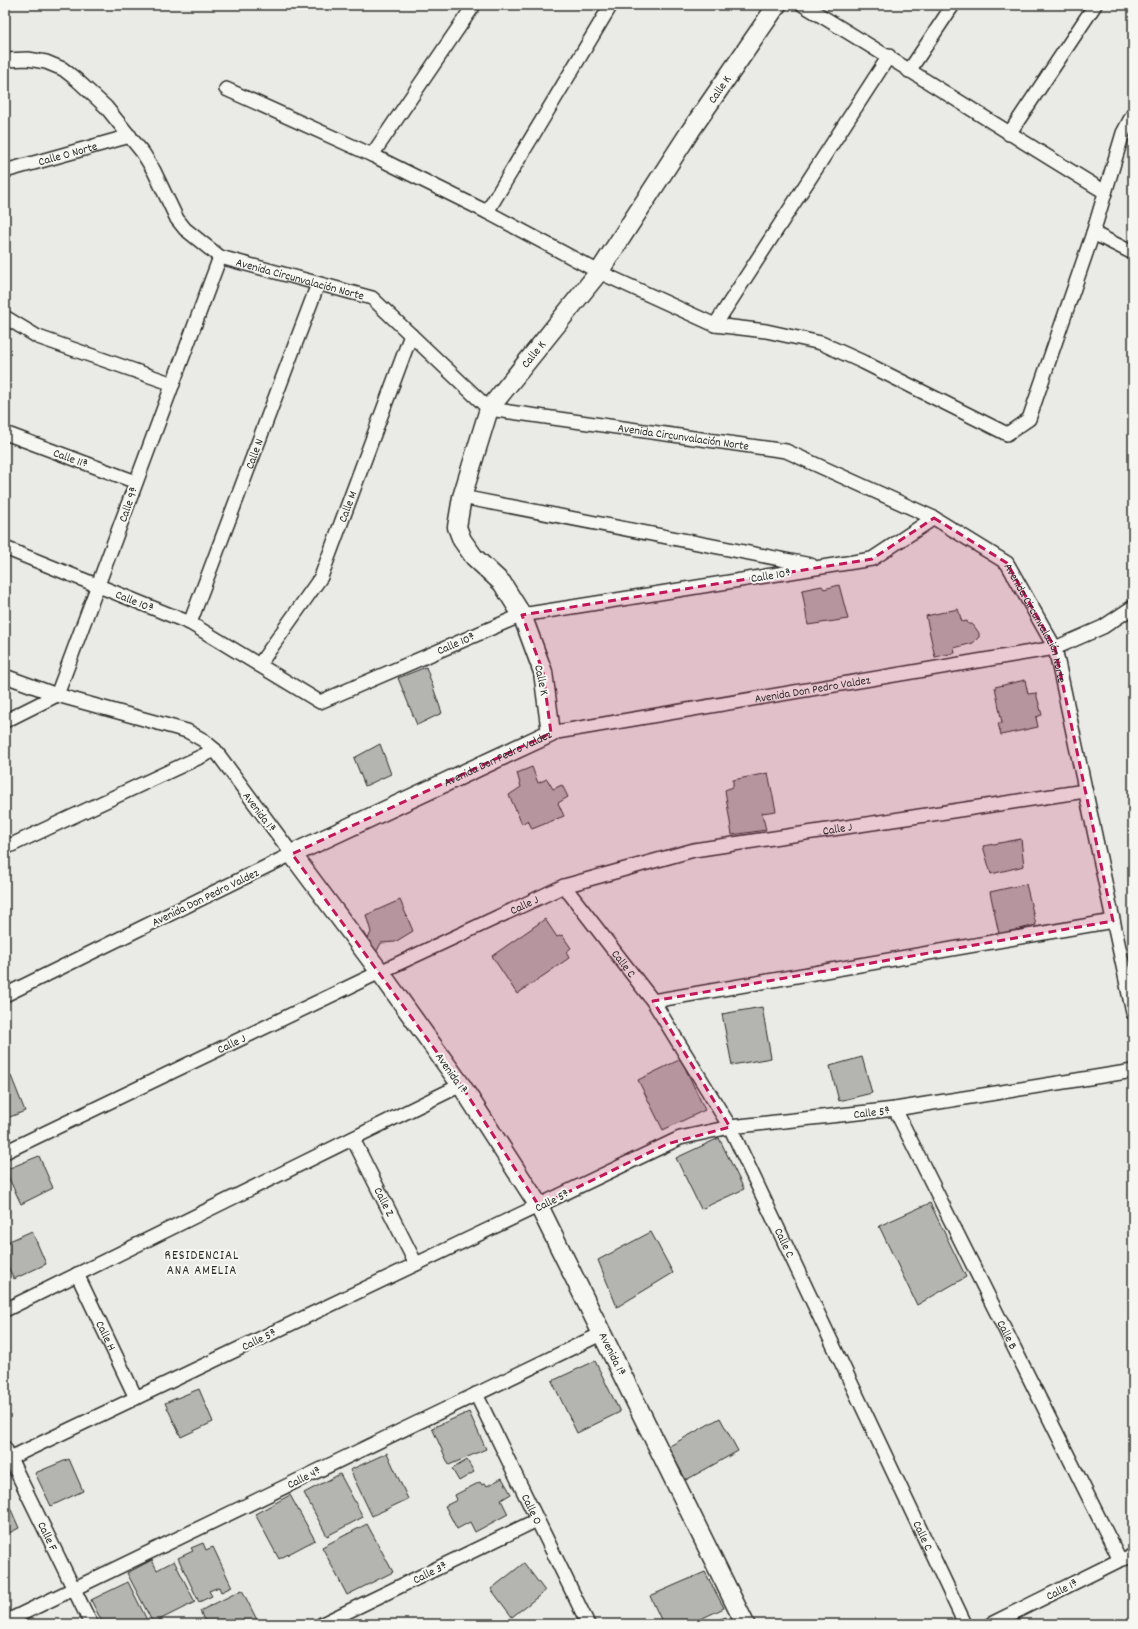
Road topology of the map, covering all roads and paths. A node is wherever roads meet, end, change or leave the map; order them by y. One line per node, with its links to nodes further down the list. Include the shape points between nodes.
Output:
1 (474, 5): 14 (street)
2 (611, 5): 17 (street)
3 (777, 5): 21 (street, Calle K, via 691,130)
4 (804, 5): 7 (street)
5 (953, 5): 9 (street)
6 (1095, 5): 12 (street)
7 (889, 56): 9 (street); 24 (street)
8 (5, 60): 13 (street, Avenida Circunvalación Norte, via 28,59 46,62 63,69 106,107)
9 (908, 71): 12 (street)
10 (226, 88): 14 (street)
11 (1133, 114): 16 (street, via 1123,133)
12 (1009, 134): 16 (street)
13 (130, 136): 15 (street, Calle O Norte); 20 (street, Avenida Circunvalación Norte, via 154,171 177,219 185,229)
14 (372, 155): 17 (street)
15 (5, 171)
16 (1106, 192): 18 (street)
17 (487, 212): 21 (street)
18 (1093, 232): 19 (street); 24 (street, via 1029,419 1007,434 820,343 766,331)
19 (1133, 253)
20 (220, 257): 22 (street, Avenida Circunvalación Norte); 26 (street, Calle 9ª)
21 (599, 272): 24 (street); 27 (street, Calle K)
22 (318, 284): 25 (street, Avenida Circunvalación Norte, via 372,298); 37 (street, Calle N)
23 (5, 317): 26 (street, via 38,337)
24 (715, 325)
25 (411, 335): 27 (street, Avenida Circunvalación Norte); 39 (street, Calle M, via 321,577)
26 (174, 384): 29 (street, Calle 9ª)
27 (489, 409): 30 (street, Calle K); 31 (street, Avenida Circunvalación Norte, via 786,451)
28 (5, 434): 29 (street, Calle 11ª)
29 (136, 482): 34 (street, Calle 9ª)
30 (462, 497): 33 (street); 36 (street, Calle K, via 458,527 462,540 474,557 502,583)
31 (934, 518): 33 (street, Calle 10ª, via 872,559); 38 (street, Avenida Circunvalación Norte, via 1008,563)
32 (5, 548): 34 (street, Calle 10ª)
33 (821, 567): 36 (street, Calle 10ª)
34 (98, 586): 37 (street, Calle 10ª); 41 (street, Calle 9ª)
35 (1133, 607): 38 (street, Avenida Don Pedro Valdez, via 1103,627)
36 (522, 615): 39 (street, Calle 10ª, via 320,702); 43 (street, Calle K, via 543,672)
37 (190, 623): 39 (street, Calle 10ª)
38 (1055, 648): 43 (street, Avenida Don Pedro Valdez); 45 (street, Avenida Circunvalación Norte)
39 (259, 665)
40 (5, 676): 41 (street, Avenida 1ª)
41 (57, 695): 42 (street); 44 (street, Avenida 1ª, via 187,731)
42 (5, 721)
43 (551, 733): 47 (street, Avenida Don Pedro Valdez)
44 (215, 750): 46 (street); 47 (street, Avenida 1ª)
45 (1086, 791): 48 (street, Calle J, via 694,850); 49 (street, Avenida Circunvalación Norte)
46 (5, 848)
47 (292, 854): 50 (street, Avenida 1ª); 51 (street, Avenida Don Pedro Valdez)
48 (564, 886): 50 (street, Calle J); 52 (street, Calle C)
49 (1113, 921): 52 (street); 53 (street, Avenida Circunvalación Norte)
50 (380, 972): 55 (street, Avenida 1ª); 59 (street, Calle J)
51 (5, 995)
52 (653, 1002): 57 (street, Calle C)
53 (1133, 1013)
54 (1133, 1071): 56 (street, Calle 5ª)
55 (460, 1085): 58 (street); 60 (street, Avenida 1ª)
56 (895, 1109): 57 (street, Calle 5ª); 70 (street, Calle B)
57 (730, 1126): 60 (street, Calle 5ª, via 667,1144); 77 (street, Calle C)
58 (354, 1139): 61 (street, Calle Z); 62 (street)
59 (5, 1152)
60 (539, 1206): 61 (street, Calle 5ª); 64 (street, Avenida 1ª)
61 (416, 1264): 66 (street, Calle 5ª)
62 (77, 1274): 63 (street); 66 (street, Calle H)
63 (5, 1310)
64 (603, 1333): 65 (street, Calle 4ª); 76 (street, Avenida 1ª)
65 (476, 1394): 68 (street, Calle O); 71 (street, Calle 4ª)
66 (136, 1398): 67 (street, Calle 5ª)
67 (7, 1453): 71 (street, Calle F)
68 (537, 1520): 74 (street, Calle 3ª); 75 (street, Calle O)
69 (1133, 1556): 70 (street, Calle 1ª)
70 (1120, 1560): 78 (street, Calle 1ª)
71 (74, 1588): 72 (street, Calle 4ª); 73 (street, Calle F)
72 (5, 1622)
73 (91, 1624)
74 (322, 1624)
75 (588, 1624)
76 (745, 1624)
77 (965, 1624)
78 (991, 1624)

